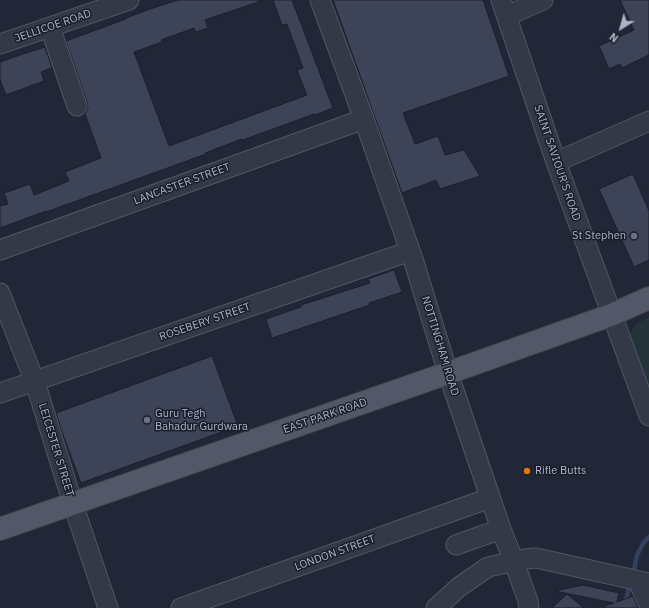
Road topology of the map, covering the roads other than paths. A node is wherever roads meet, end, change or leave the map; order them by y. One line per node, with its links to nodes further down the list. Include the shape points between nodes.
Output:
1 (129, 0): 5 (street, JELLICOE ROAD)
2 (320, 0): 8 (street, NOTTINGHAM ROAD)
3 (543, 0): 4 (street)
4 (504, 8): 10 (street, SAINT SAVIOUR'S ROAD)
5 (50, 27): 6 (street, JELLICOE ROAD); 7 (street)
6 (0, 44)
7 (77, 106)
8 (364, 119): 11 (street, LANCASTER STREET); 12 (street, NOTTINGHAM ROAD)
9 (649, 122): 10 (street)
10 (556, 162): 15 (street, SAINT SAVIOUR'S ROAD)
11 (0, 250)
12 (415, 257): 16 (street, NOTTINGHAM ROAD); 17 (street, ROSEBERY STREET)
13 (0, 293): 17 (street, LEICESTER STREET)
14 (649, 298): 15 (main road, EAST PARK ROAD)
15 (612, 315): 16 (main road, EAST PARK ROAD); 19 (street, SAINT SAVIOUR'S ROAD)
16 (448, 373): 20 (street, NOTTINGHAM ROAD); 21 (main road, EAST PARK ROAD)
17 (35, 382): 18 (street, ROSEBERY STREET); 21 (street, LEICESTER STREET)
18 (0, 394)
19 (649, 416)
20 (490, 498): 23 (street, NOTTINGHAM ROAD); 29 (street, LONDON STREET)
21 (73, 504): 22 (main road, EAST PARK ROAD); 28 (street, LEICESTER STREET)
22 (0, 529)
23 (501, 529): 24 (street); 25 (street, NOTTINGHAM ROAD)
24 (456, 544)
25 (514, 562): 26 (street, via 536,558); 30 (street, via 488,567 459,587); 31 (street, NOTTINGHAM ROAD)
26 (637, 580): 27 (street)
27 (649, 604)
28 (108, 608)
29 (181, 608)
30 (436, 608)
31 (529, 608)

